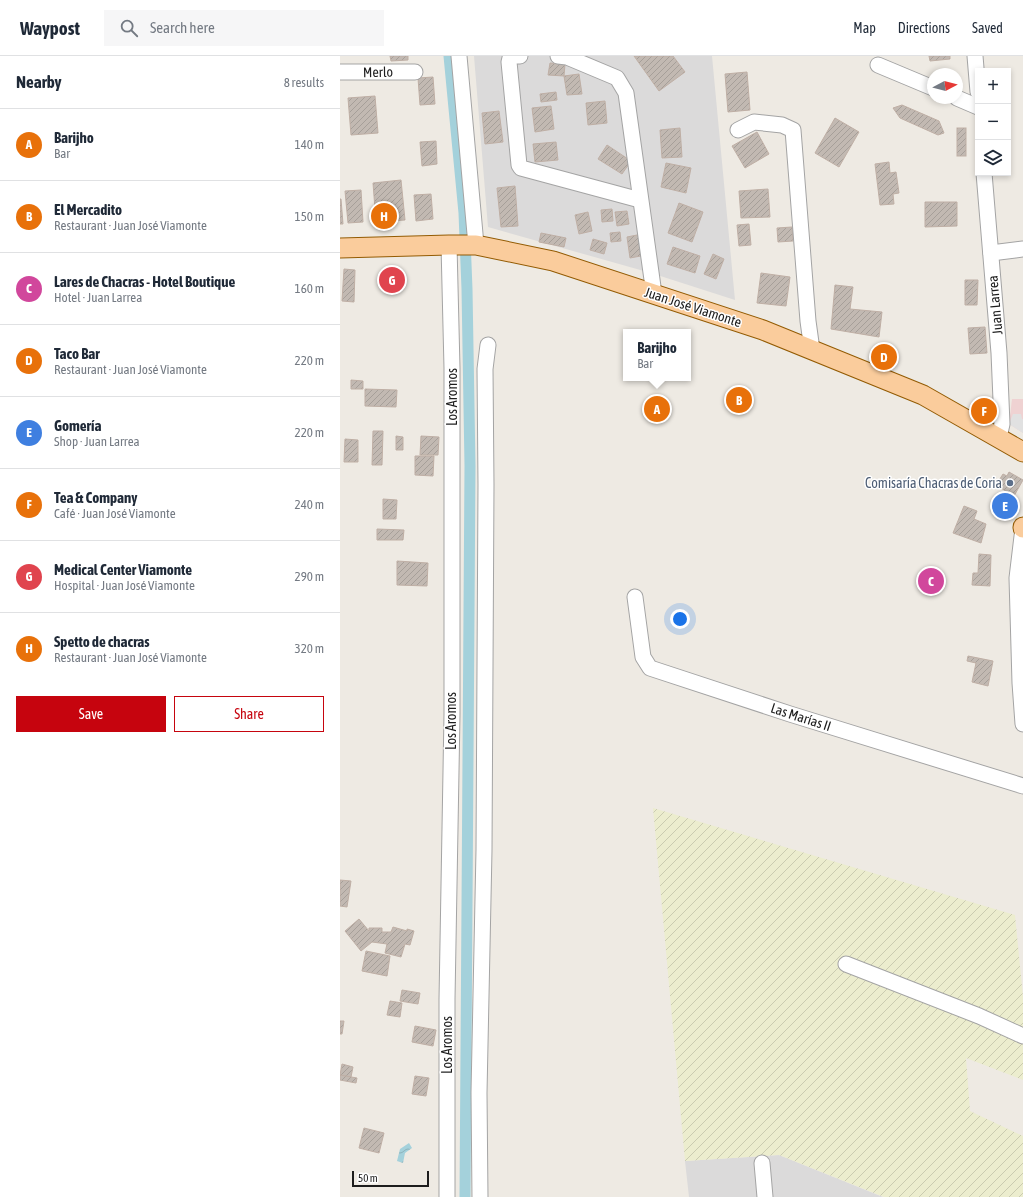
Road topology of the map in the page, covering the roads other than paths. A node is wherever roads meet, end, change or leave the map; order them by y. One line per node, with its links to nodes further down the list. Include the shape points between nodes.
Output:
1 (459, 56): 16 (street)
2 (520, 56): 14 (street, via 513,56 509,62 521,168)
3 (558, 56): 14 (street, via 567,57 617,78 626,93)
4 (975, 56): 6 (street)
5 (878, 65): 9 (street)
6 (976, 68)
7 (340, 72): 8 (street, Merlo)
8 (415, 72)
9 (927, 85)
10 (963, 101): 11 (street)
11 (975, 106)
12 (738, 130): 22 (street, via 754,122 782,125 794,130)
13 (984, 176): 19 (street, Juan Larrea)
14 (640, 200): 20 (street)
15 (449, 245): 16 (main road, Juan José Viamonte); 17 (main road, Juan José Viamonte); 32 (street, Los Aromos, via 452,368 452,714 447,999)
16 (476, 245): 20 (main road, Juan José Viamonte, via 553,261)
17 (340, 248)
18 (1023, 249): 19 (street)
19 (991, 253): 23 (street, Juan Larrea, via 999,353 1002,424)
20 (654, 294): 22 (main road, Juan José Viamonte, via 763,330)
21 (488, 346): 33 (street, via 485,369)
22 (812, 350): 23 (main road, Juan José Viamonte, via 923,395)
23 (999, 437): 24 (main road, Juan José Viamonte)
24 (1023, 452)
25 (1023, 528): 27 (street, via 1017,578)
26 (635, 597): 28 (street, Las Marías II, via 643,657 650,668)
27 (1023, 724)
28 (1023, 786)
29 (846, 964): 30 (street)
30 (1023, 1036)
31 (762, 1163): 34 (street)
32 (447, 1197)
33 (480, 1197)
34 (765, 1197)

